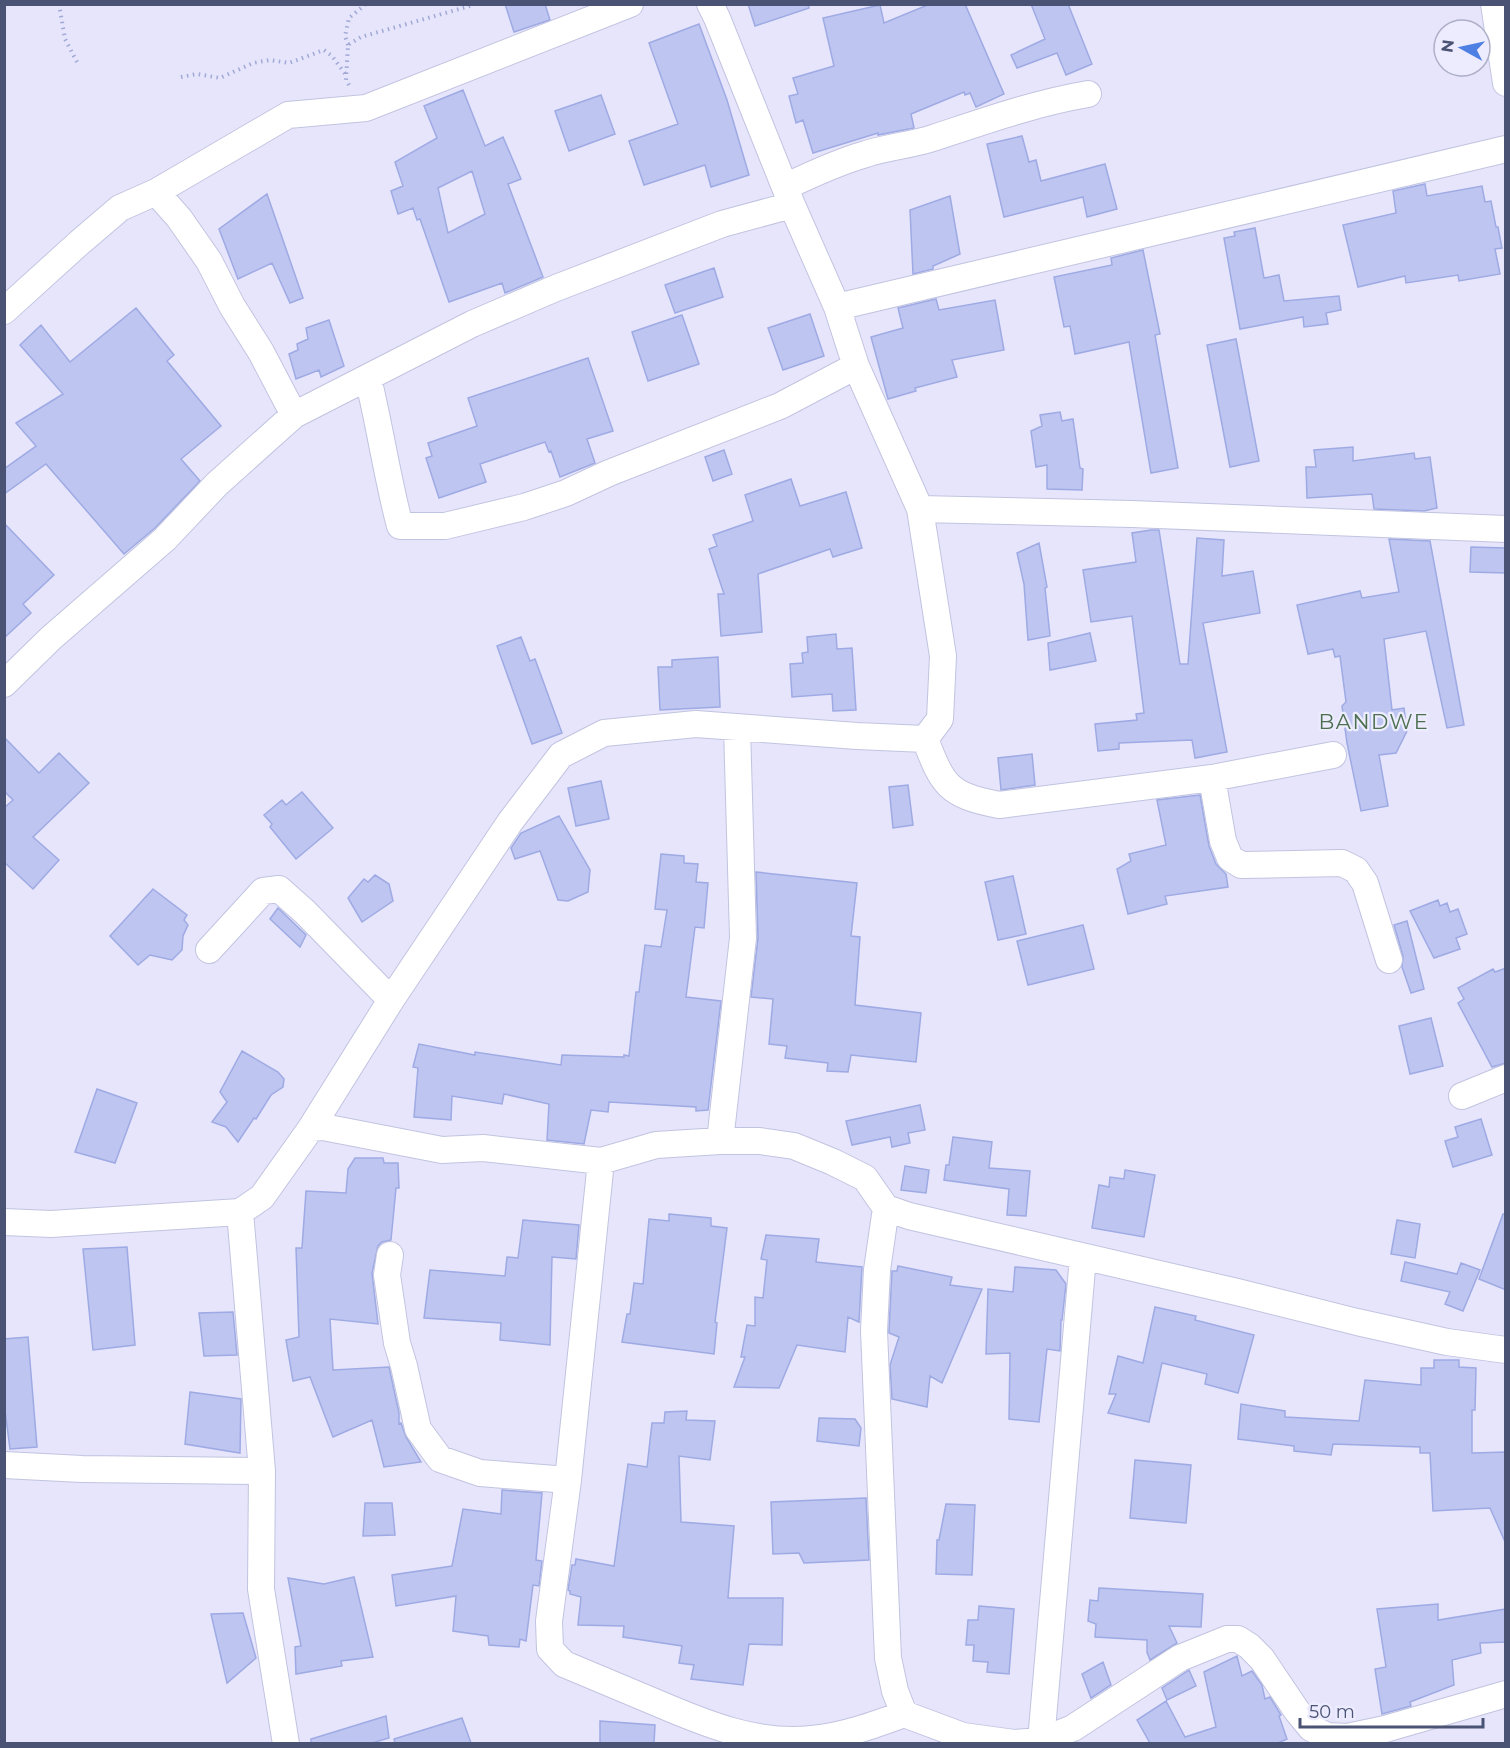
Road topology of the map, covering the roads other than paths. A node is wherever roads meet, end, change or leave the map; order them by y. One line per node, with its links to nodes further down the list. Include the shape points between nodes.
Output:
1 (630, 4): 8 (street, via 366,108 288,115)
2 (710, 4): 9 (street)
3 (1494, 4): 4 (street)
4 (1502, 37): 5 (street)
5 (1506, 83)
6 (1088, 94): 9 (street, via 1056,99 931,139 868,153 825,168)
7 (1506, 148): 10 (street)
8 (156, 192): 11 (street, via 120,208); 14 (street, via 209,261)
9 (789, 196): 10 (street); 13 (street, via 472,324)
10 (837, 307): 12 (street)
11 (4, 311)
12 (856, 366): 13 (street, via 780,406 566,493 445,526 400,526); 15 (street)
13 (368, 378): 14 (street)
14 (294, 415): 17 (street, via 217,484 165,539)
15 (920, 509): 16 (street); 19 (street, via 943,656 940,718)
16 (1506, 529)
17 (4, 684)
18 (737, 727): 19 (street); 24 (street, via 696,724 604,734 561,755 510,822); 28 (street, via 743,938)
19 (925, 739): 21 (street, via 939,775 955,791 976,801 999,805)
20 (1333, 755): 21 (street)
21 (1212, 778): 23 (street, via 1223,841 1230,858 1240,865 1342,862 1356,870 1365,884)
22 (209, 950): 24 (street, via 263,891 279,889)
23 (1389, 960)
24 (391, 1000): 27 (street)
25 (1506, 1078): 26 (street)
26 (1462, 1096)
27 (311, 1128): 29 (street, via 442,1150 483,1148); 31 (street, via 262,1197)
28 (720, 1141): 29 (street, via 656,1145); 30 (street, via 794,1146 864,1178)
29 (601, 1161): 38 (street)
30 (886, 1208): 34 (street); 40 (street, via 877,1270 876,1395 888,1658)
31 (240, 1212): 32 (street, via 51,1224); 37 (street)
32 (4, 1222)
33 (390, 1255): 38 (street, via 387,1275 397,1343 418,1429 440,1459 480,1473)
34 (1083, 1257): 35 (street, via 1447,1342); 43 (street)
35 (1506, 1350)
36 (4, 1465): 37 (street)
37 (262, 1471): 44 (street, via 261,1589)
38 (568, 1480): 41 (street, via 549,1621 550,1649 564,1664)
39 (1506, 1694): 43 (street, via 1385,1729 1347,1737 1327,1736 1311,1728 1249,1646 1238,1639 1227,1639 1180,1658 1074,1728)
40 (904, 1714): 41 (street, via 864,1729 811,1739 772,1740 732,1732); 42 (street)
41 (696, 1732)
42 (963, 1740): 43 (street)
43 (1041, 1741)
44 (286, 1743)

